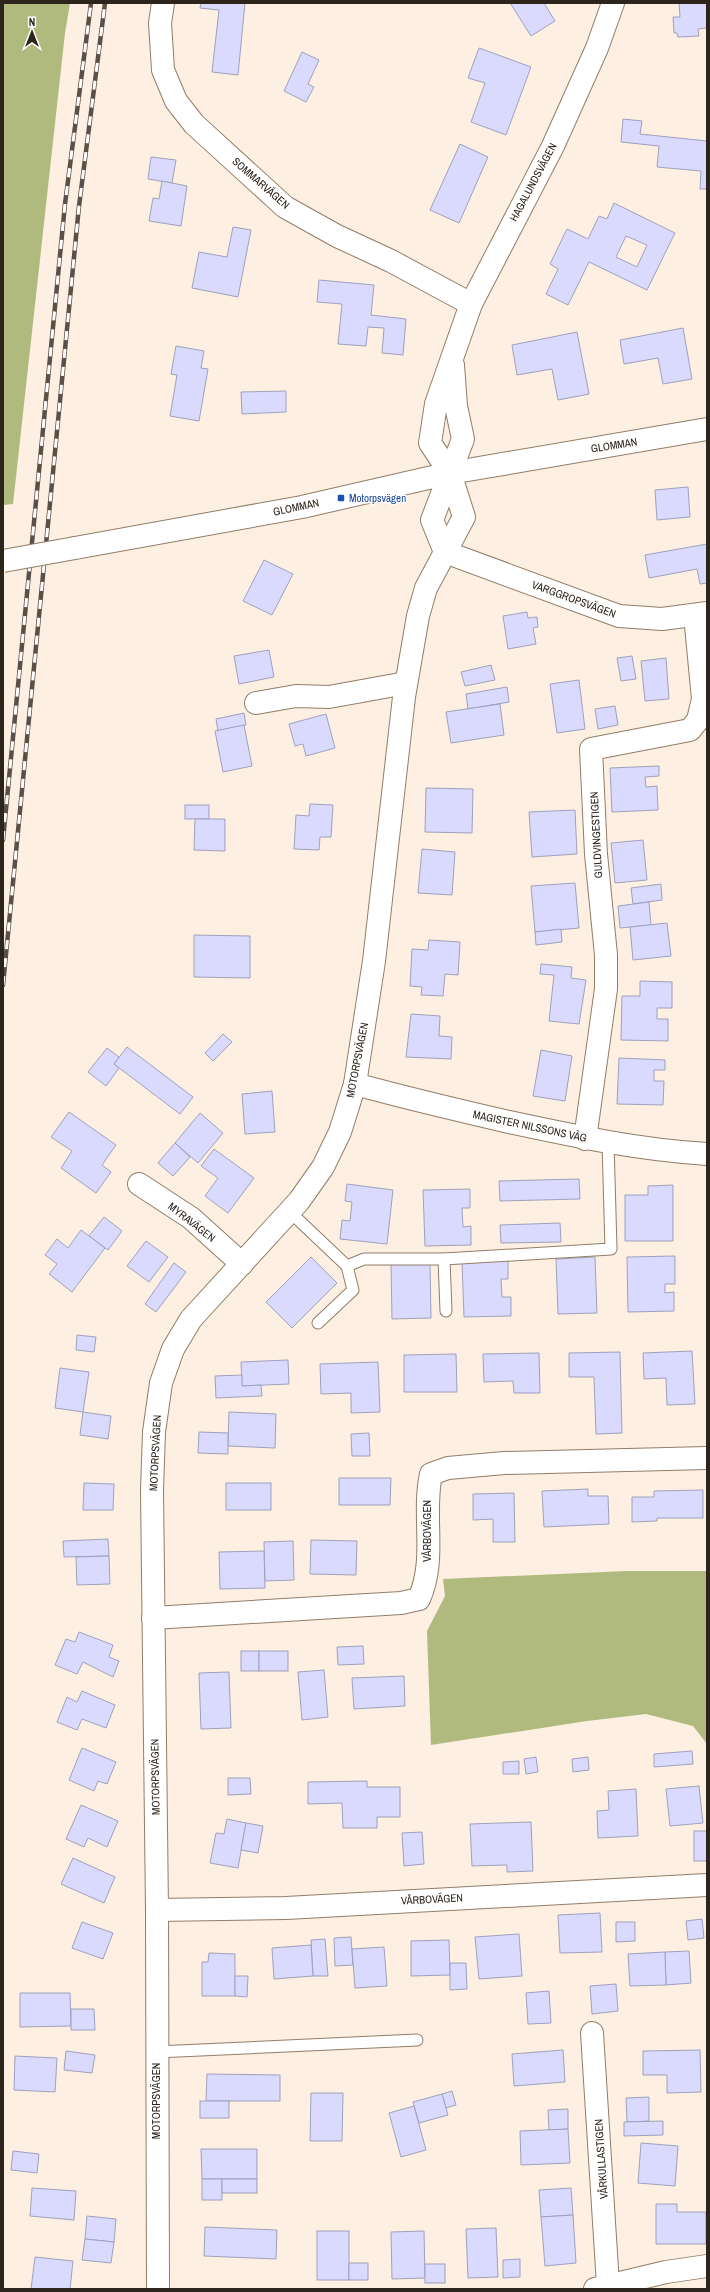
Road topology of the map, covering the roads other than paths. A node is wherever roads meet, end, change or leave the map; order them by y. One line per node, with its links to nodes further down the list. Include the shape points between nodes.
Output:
1 (163, 3): 3 (street, SOMMARVÄGEN, via 160,23 163,70 176,101 194,124 285,206 337,236 398,264)
2 (613, 3): 3 (street, HAGALUNDSVÄGEN, via 597,48 553,146)
3 (471, 304): 4 (street, HAGALUNDSVÄGEN)
4 (453, 360): 6 (street, HAGALUNDSVÄGEN, via 456,406 463,438); 6 (street, HAGALUNDSVÄGEN, via 436,404 430,443)
5 (707, 430): 6 (street, GLOMMAN)
6 (450, 473): 7 (street, MOTORPSVÄGEN, via 464,518); 8 (street, GLOMMAN, bridge, via 302,507)
7 (445, 552): 9 (street, VARGGROPSVÄGEN, via 620,616 662,619); 10 (street, MOTORPSVÄGEN, via 426,588 418,616)
8 (3, 561)
9 (701, 614): 13 (street, GULDVINGESTIGEN, via 703,699 698,720 690,730 591,749 606,982)
10 (406, 683): 11 (street, via 330,697 296,696); 12 (street, MOTORPSVÄGEN, via 374,962)
11 (256, 703)
12 (355, 1084): 13 (street, MAGISTER NILSSONS VÄG, via 409,1099); 17 (street, MOTORPSVÄGEN, via 340,1132 324,1167)
13 (585, 1139): 14 (street, MAGISTER NILSSONS VÄG)
14 (608, 1142): 15 (street, MAGISTER NILSSONS VÄG); 18 (lane, via 611,1249)
15 (707, 1154)
16 (139, 1184): 19 (street, MYRAVÄGEN, via 191,1218)
17 (289, 1211): 19 (street, MOTORPSVÄGEN); 20 (lane)
18 (444, 1259): 20 (lane, via 364,1259); 21 (lane)
19 (242, 1264): 24 (street, MOTORPSVÄGEN, via 191,1319 173,1349 161,1383 154,1432 152,1483)
20 (347, 1266): 22 (lane, via 353,1290)
21 (446, 1311)
22 (318, 1323)
23 (707, 1458): 24 (street, VÅRBOVÄGEN, via 504,1463 448,1468 431,1474 427,1492 429,1547 425,1584 419,1598 401,1603)
24 (153, 1618): 26 (street, MOTORPSVÄGEN)
25 (707, 1884): 26 (street, VÅRBOVÄGEN, via 286,1908)
26 (157, 1910): 29 (street, MOTORPSVÄGEN)
27 (592, 2032): 31 (street, VÅRKULLASTIGEN)
28 (417, 2040): 29 (lane)
29 (156, 2052): 32 (street, MOTORPSVÄGEN)
30 (707, 2266): 31 (street)
31 (602, 2287)
32 (158, 2289)

